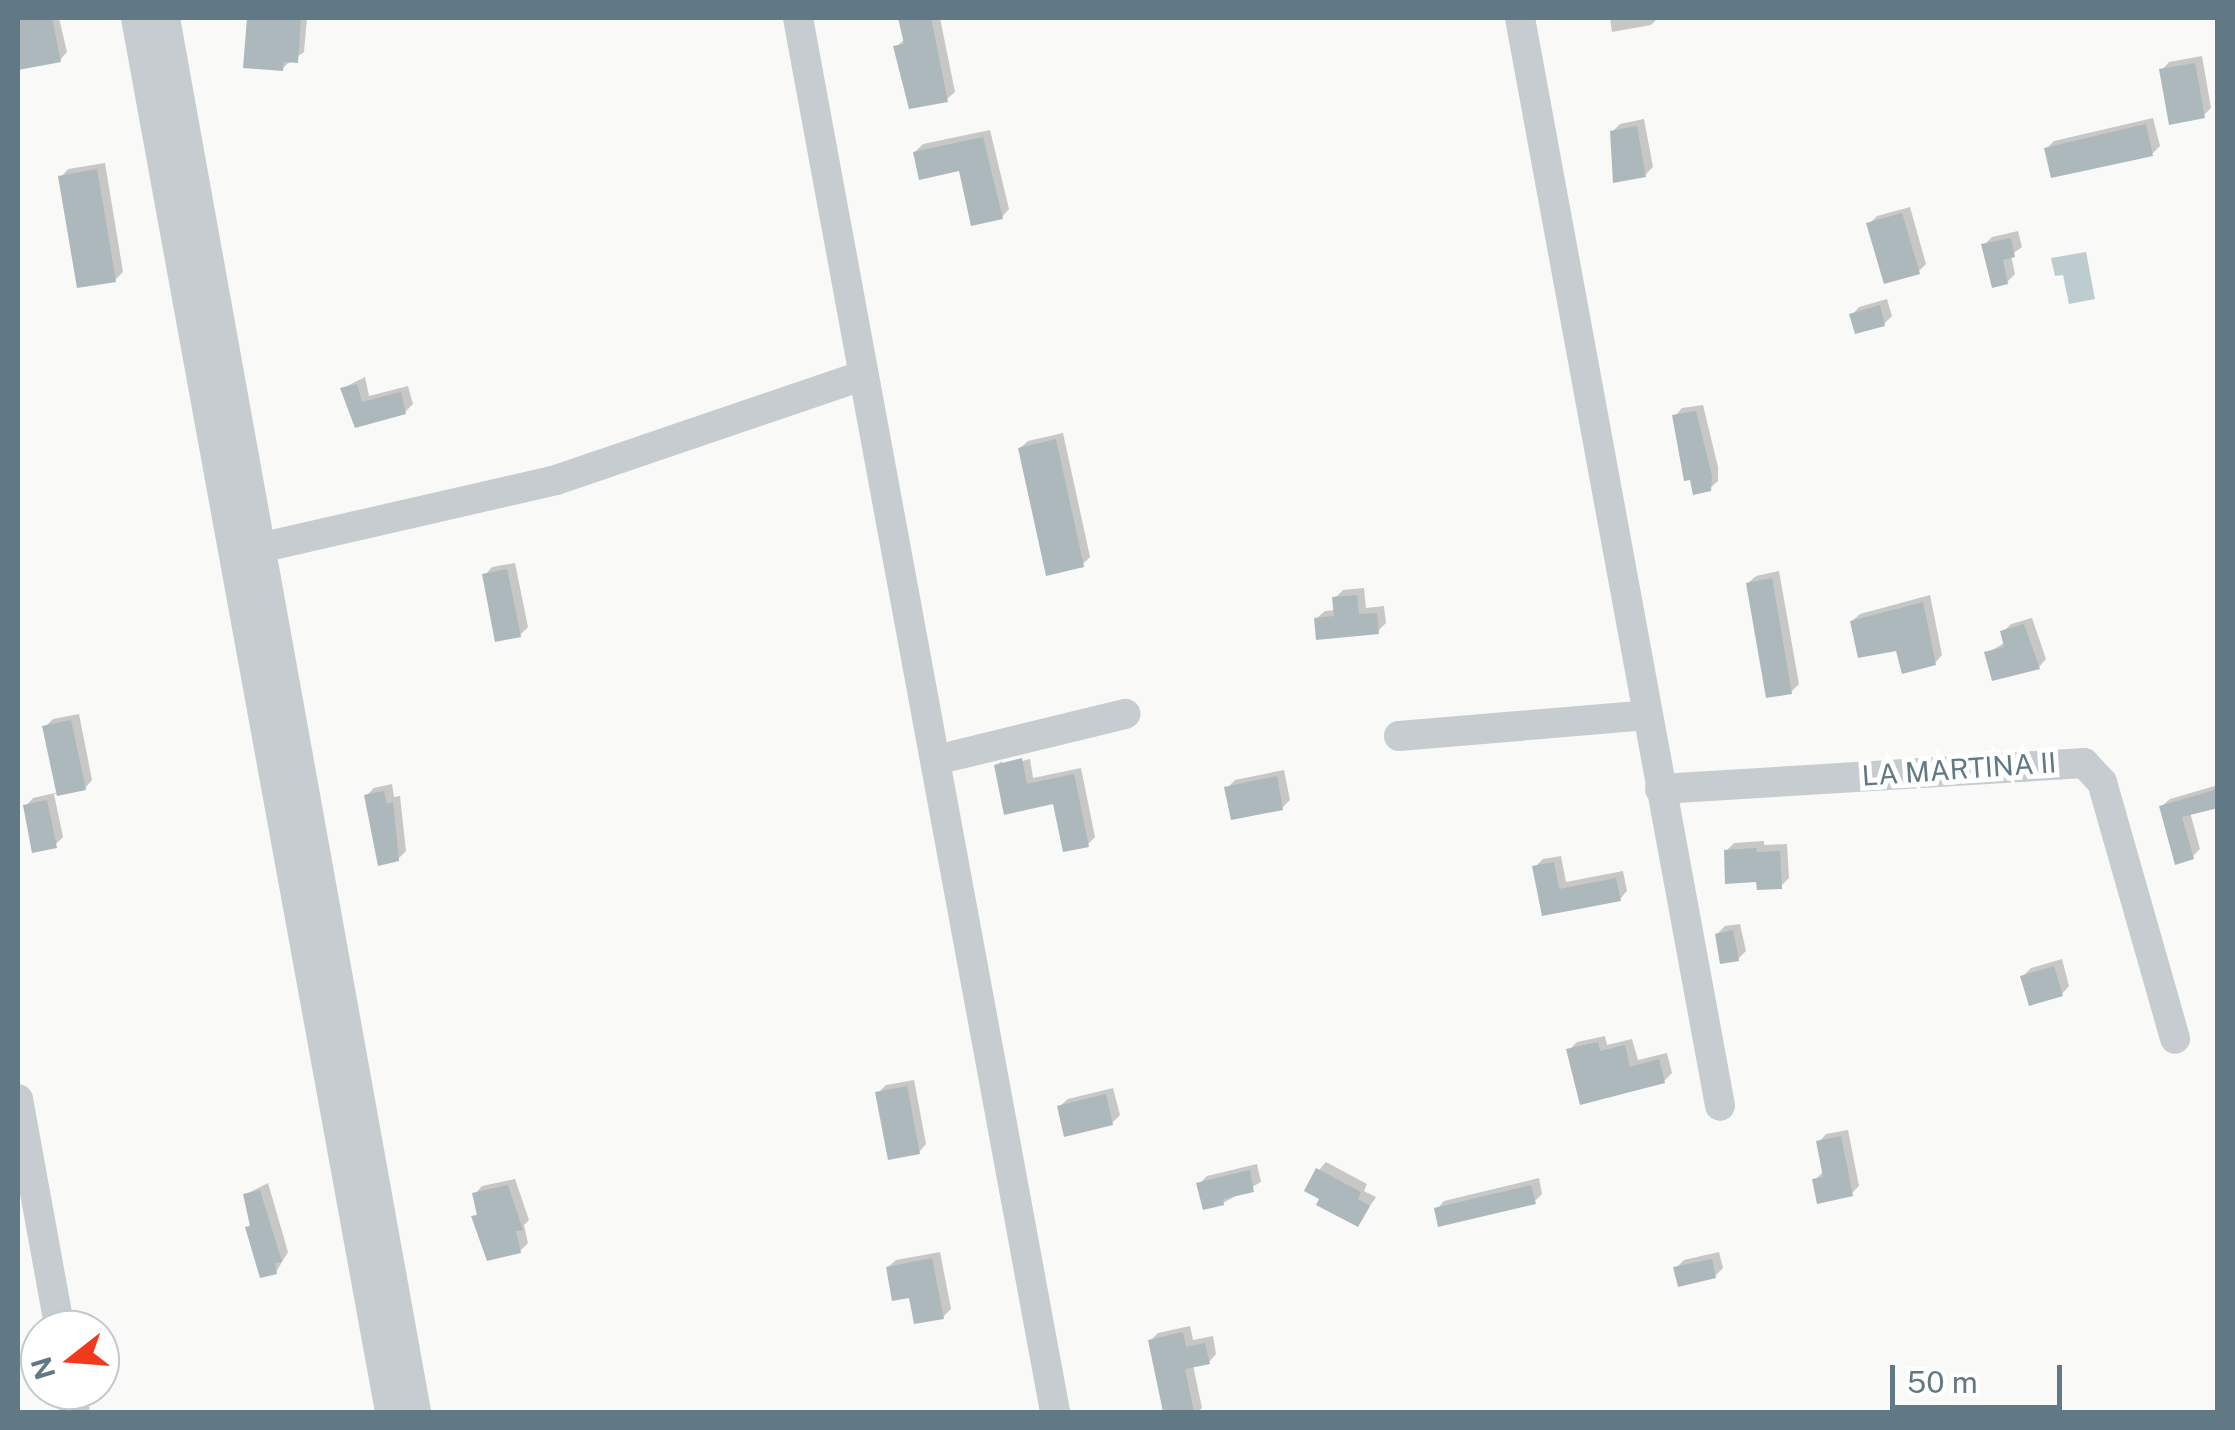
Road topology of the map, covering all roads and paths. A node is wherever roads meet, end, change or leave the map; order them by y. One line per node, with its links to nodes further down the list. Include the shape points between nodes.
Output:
1 (136, 18): 6 (street)
2 (165, 18): 6 (street)
3 (798, 18): 5 (street)
4 (1520, 18): 8 (street)
5 (864, 375): 6 (street, via 556,480); 10 (street)
6 (246, 551): 16 (street); 17 (street)
7 (1126, 714): 10 (street)
8 (1646, 715): 9 (street); 11 (street)
9 (1398, 736)
10 (936, 760): 18 (street)
11 (1660, 788): 12 (street, LA MARTINA II, via 2084,764 2102,782); 14 (street)
12 (2176, 1039)
13 (18, 1099): 15 (street)
14 (1720, 1106)
15 (56, 1310)
16 (390, 1412)
17 (416, 1412)
18 (1055, 1412)

